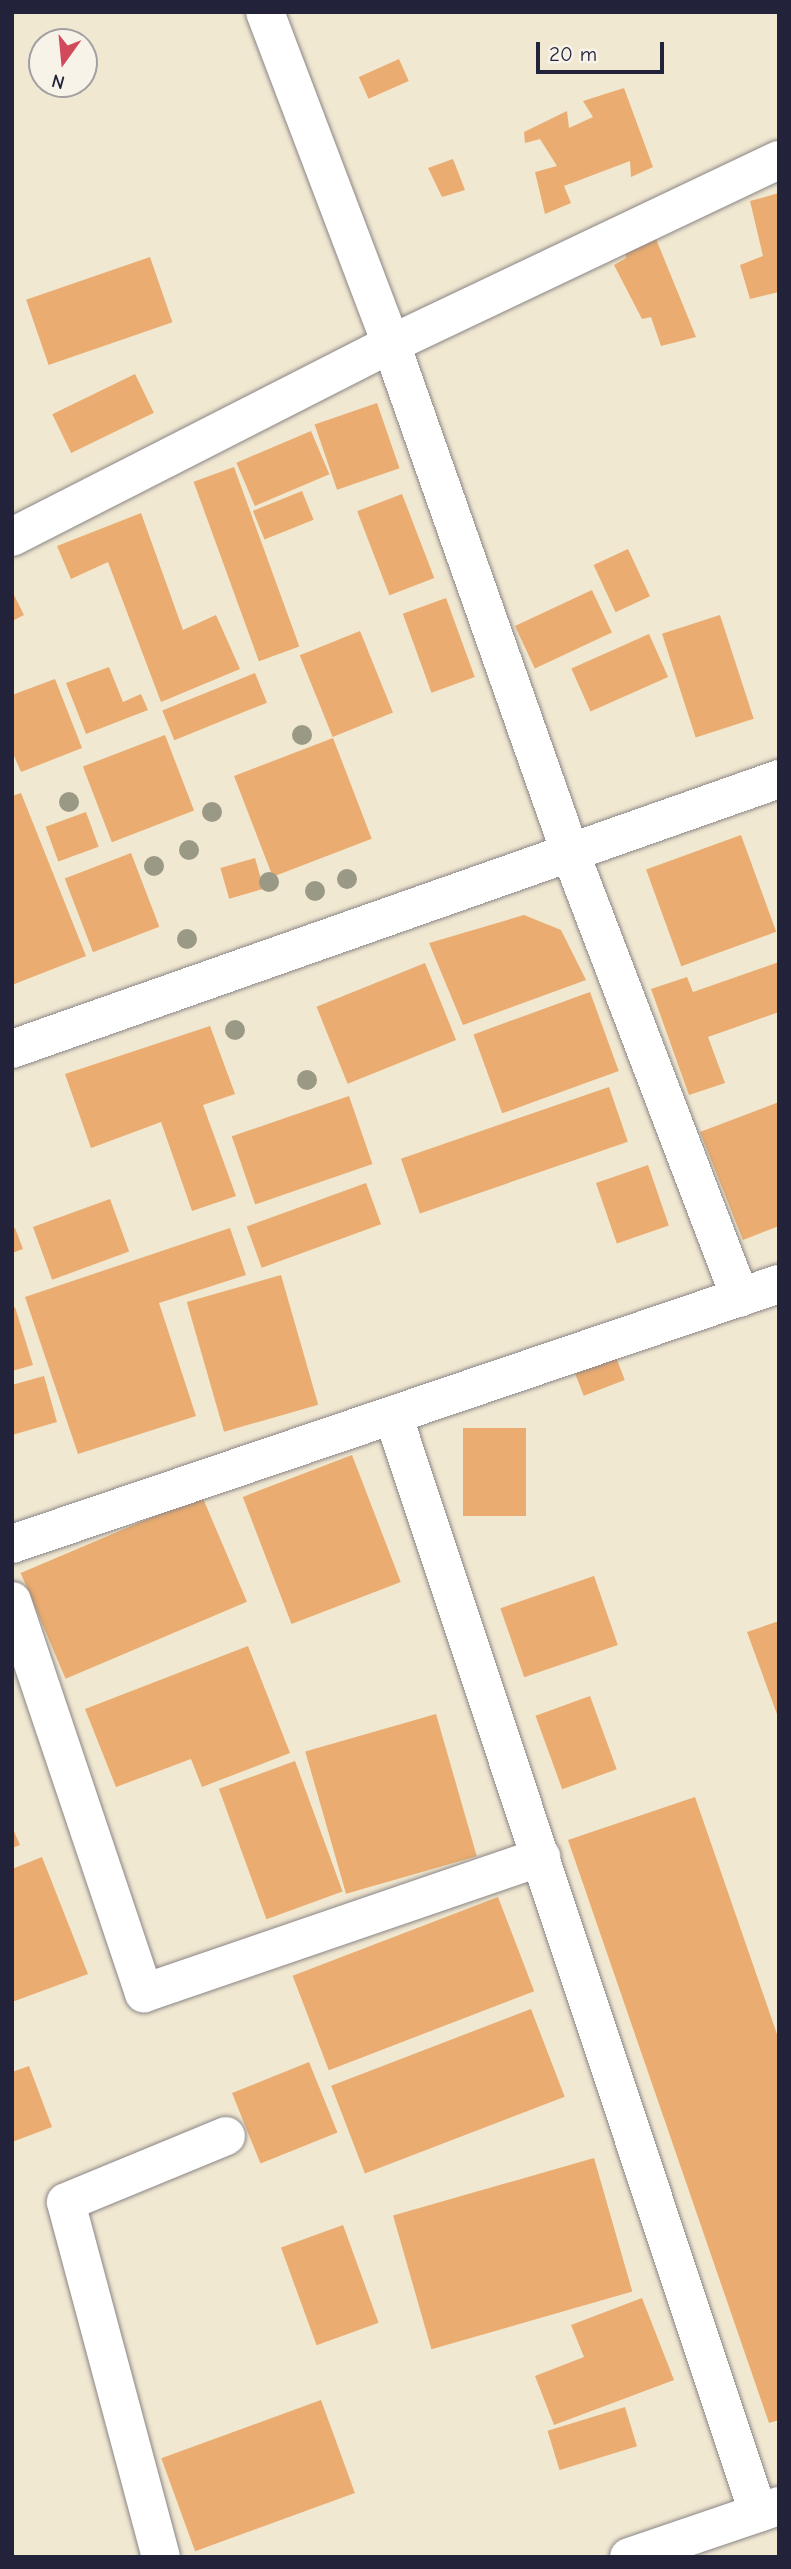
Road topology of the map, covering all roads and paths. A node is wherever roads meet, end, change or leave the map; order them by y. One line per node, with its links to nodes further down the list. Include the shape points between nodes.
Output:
1 (265, 12): 3 (street)
2 (779, 160): 3 (street)
3 (391, 344): 4 (street); 6 (street)
4 (12, 537)
5 (779, 779): 6 (street)
6 (570, 852): 7 (street); 9 (street)
7 (12, 1049)
8 (779, 1284): 9 (street)
9 (740, 1298): 10 (street)
10 (394, 1418): 11 (street); 13 (street)
11 (12, 1544)
12 (12, 1601): 13 (street, via 144,1993)
13 (541, 1857): 15 (street)
14 (226, 2136): 16 (street, via 66,2202)
15 (768, 2509): 17 (street)
16 (161, 2557)
17 (628, 2557)

